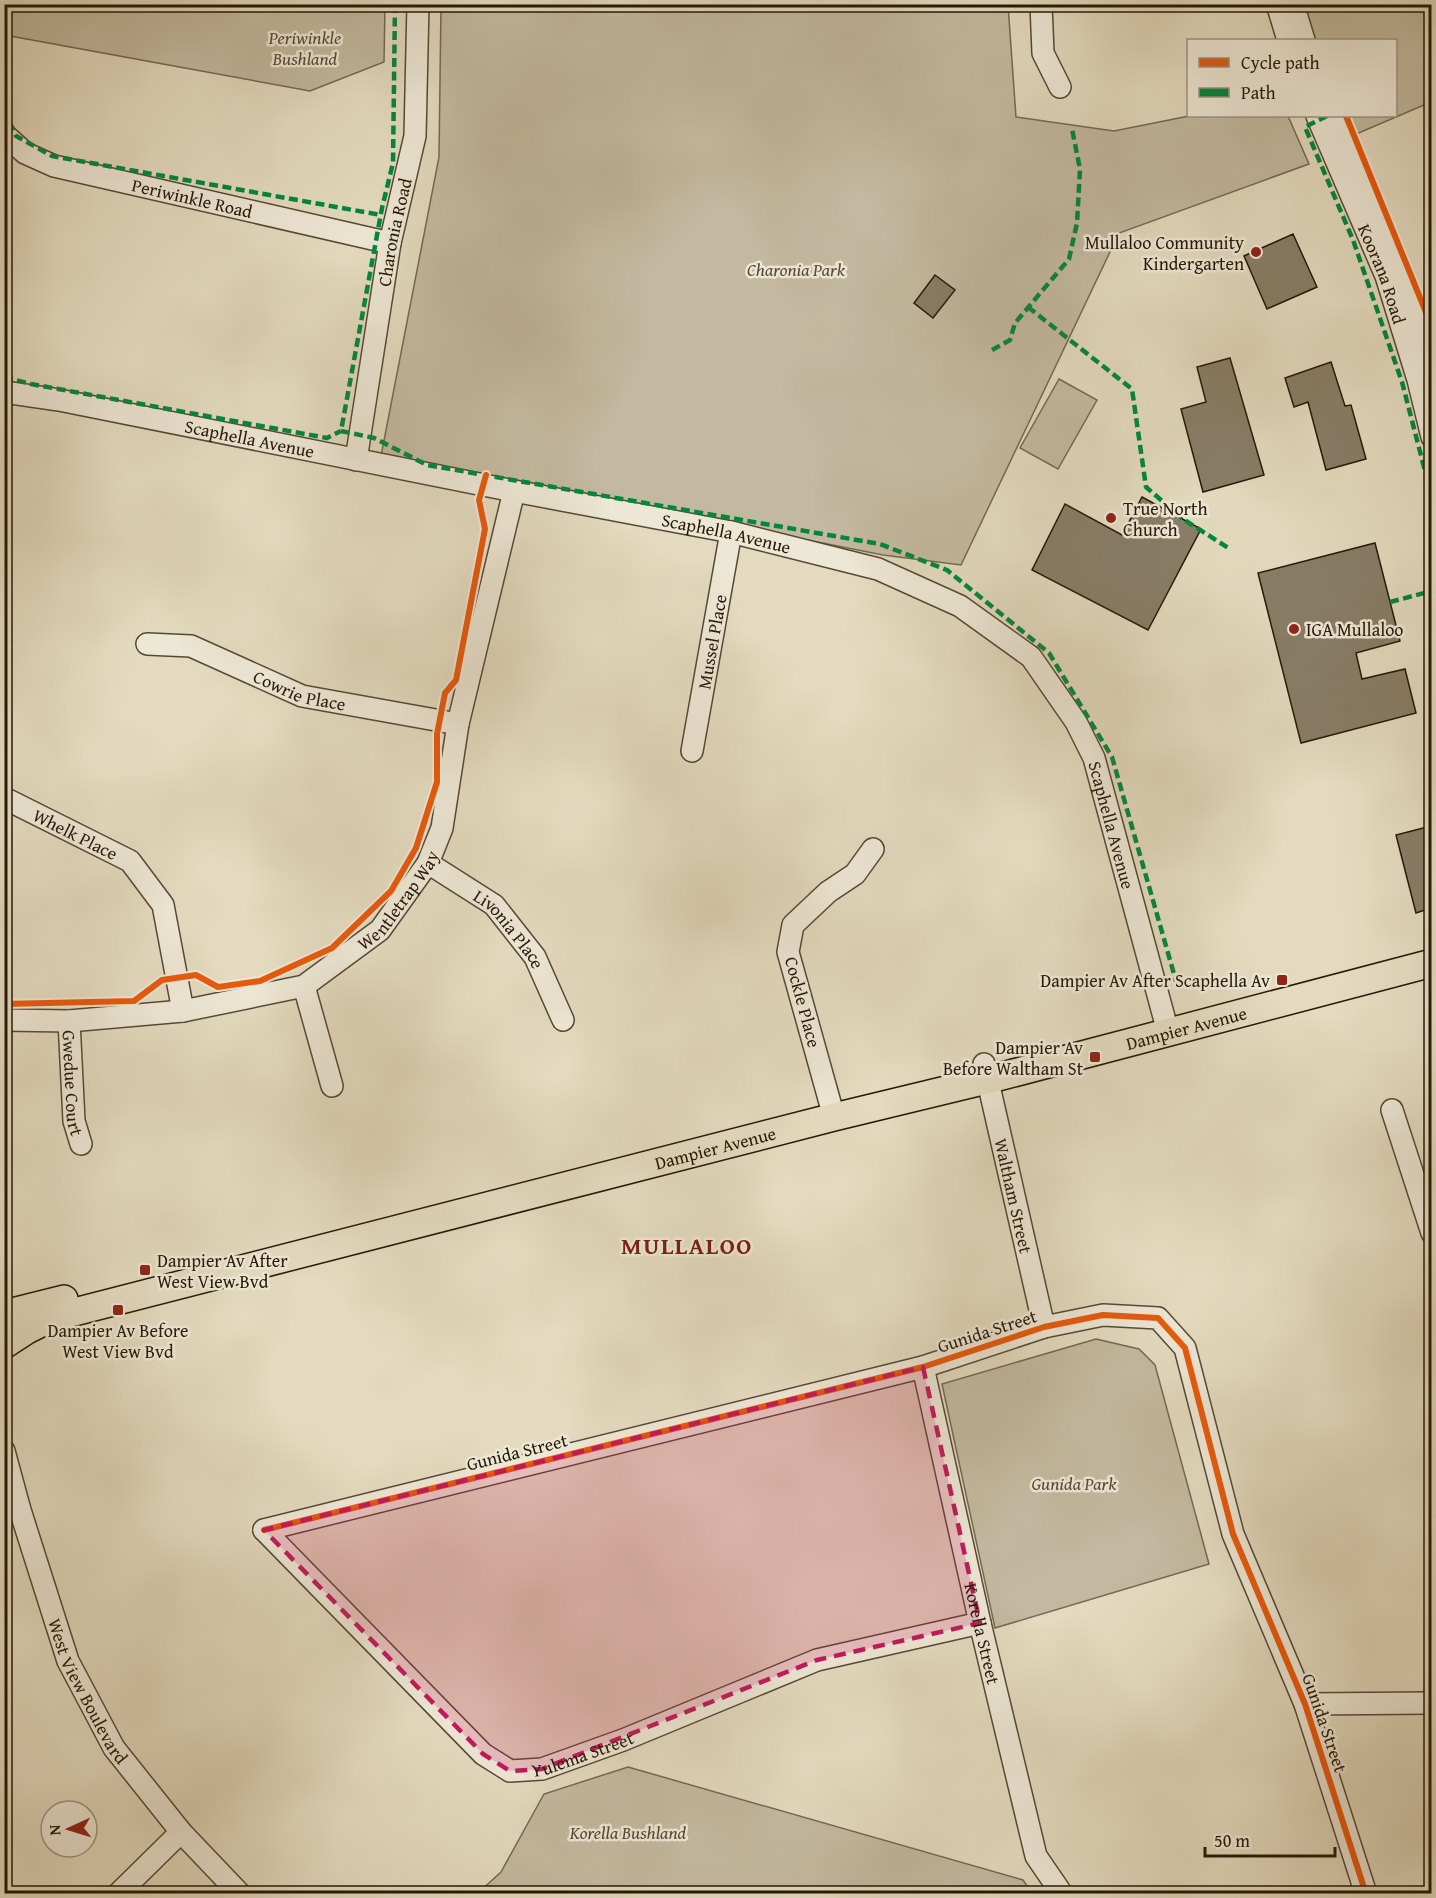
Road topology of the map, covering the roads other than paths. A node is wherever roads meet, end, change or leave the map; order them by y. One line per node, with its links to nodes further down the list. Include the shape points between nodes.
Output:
1 (417, 4): 11 (street, Charonia Road, via 415,136)
2 (1041, 4): 7 (street, via 1043,53)
3 (1277, 4): 5 (street)
4 (1293, 4): 6 (street)
5 (1288, 39)
6 (1304, 39)
7 (1060, 87)
8 (1317, 117): 12 (street, Koorana Road)
9 (1335, 117): 12 (street, Koorana Road, via 1401,275)
10 (4, 134): 11 (street, Periwinkle Road, via 25,153 54,166)
11 (390, 243): 15 (street, Charonia Road)
12 (1427, 375): 14 (street, Koorana Road)
13 (4, 392): 15 (street, Scaphella Avenue)
14 (1431, 436)
15 (356, 460): 16 (street, Scaphella Avenue)
16 (514, 491): 17 (street, Scaphella Avenue); 19 (street, Wentletrap Way)
17 (731, 532): 20 (street, Mussel Place); 31 (street, Scaphella Avenue, via 878,569 960,606 1031,657 1076,722 1094,758)
18 (147, 644): 19 (street, Cowrie Place, via 191,646 302,696)
19 (458, 724): 23 (street, Wentletrap Way, via 442,828)
20 (692, 751)
21 (4, 798): 27 (street, Whelk Place, via 130,861 163,905)
22 (873, 849): 34 (street, Cockle Place, via 855,874 828,892 793,925 788,952)
23 (428, 863): 26 (street, Wentletrap Way, via 380,930); 29 (street, Livonia Place, via 494,905 535,957)
24 (1431, 946): 31 (main road, Dampier Avenue)
25 (1431, 963): 31 (main road, Dampier Avenue)
26 (304, 986): 27 (street, Wentletrap Way); 33 (street)
27 (183, 1011): 30 (street, Wentletrap Way)
28 (4, 1020): 30 (street, Wentletrap Way)
29 (563, 1020)
30 (69, 1021): 36 (street, Gwedue Court, via 74,1121)
31 (1166, 1025): 32 (main road, Dampier Avenue)
32 (985, 1072): 34 (main road, Dampier Avenue); 39 (street, Waltham Street)
33 (332, 1086)
34 (832, 1110): 38 (main road, Dampier Avenue); 40 (main road, Dampier Avenue, via 51,1318)
35 (1392, 1110): 37 (street)
36 (81, 1144)
37 (1431, 1230)
38 (4, 1314)
39 (1044, 1327): 41 (street, Gunida Street); 46 (street, Gunida Street, via 1103,1315 1158,1318 1185,1348 1233,1534)
40 (4, 1345)
41 (922, 1367): 43 (street, Gunida Street); 44 (street, Korella Street)
42 (4, 1451): 47 (street, West View Boulevard, via 68,1662 114,1748)
43 (264, 1530): 44 (street, Yulema Street, via 483,1754 510,1771 542,1769 817,1660)
44 (980, 1623): 50 (street, Korella Street, via 1036,1856)
45 (1431, 1703): 46 (street)
46 (1305, 1704): 51 (street, Gunida Street)
47 (181, 1832): 48 (street); 49 (street, West View Boulevard)
48 (118, 1893)
49 (240, 1893)
50 (1062, 1893)
51 (1366, 1893)

